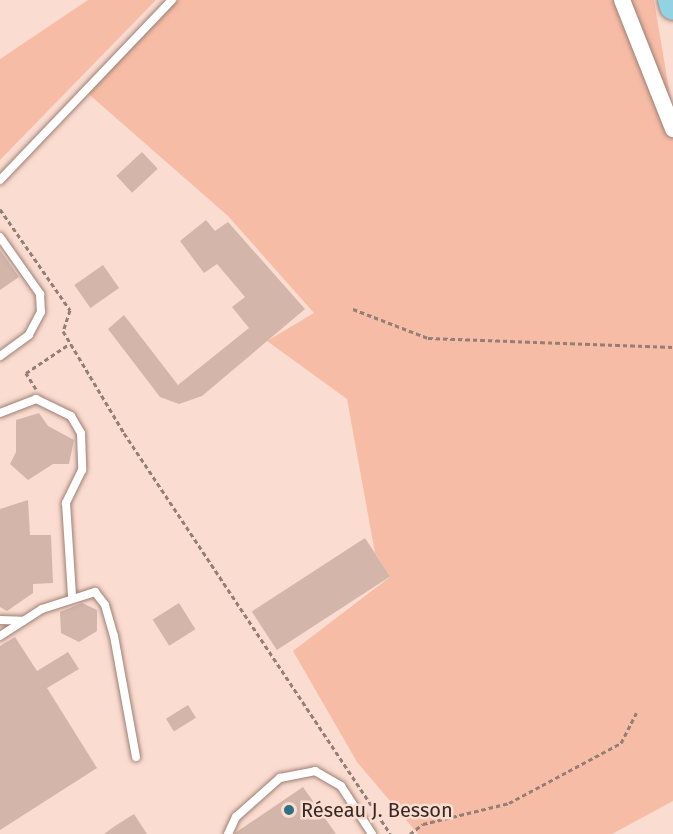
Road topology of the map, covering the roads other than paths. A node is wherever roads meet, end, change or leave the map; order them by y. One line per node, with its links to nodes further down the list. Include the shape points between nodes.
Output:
1 (172, 0): 6 (lane)
2 (622, 0): 5 (street)
3 (670, 0): 4 (main road)
4 (673, 7)
5 (673, 129)
6 (0, 180)
7 (0, 237): 8 (lane, via 40,294 41,312 29,335)
8 (0, 356)
9 (0, 413): 10 (lane, via 16,404 43,401 71,416 85,452 79,484 66,503)
10 (72, 596): 12 (lane); 14 (lane, via 95,592 105,605)
11 (0, 620): 12 (lane)
12 (23, 621): 13 (lane)
13 (0, 636)
14 (136, 757)
15 (228, 834): 16 (lane, via 236,817 280,778 315,771 341,786)
16 (372, 834)

